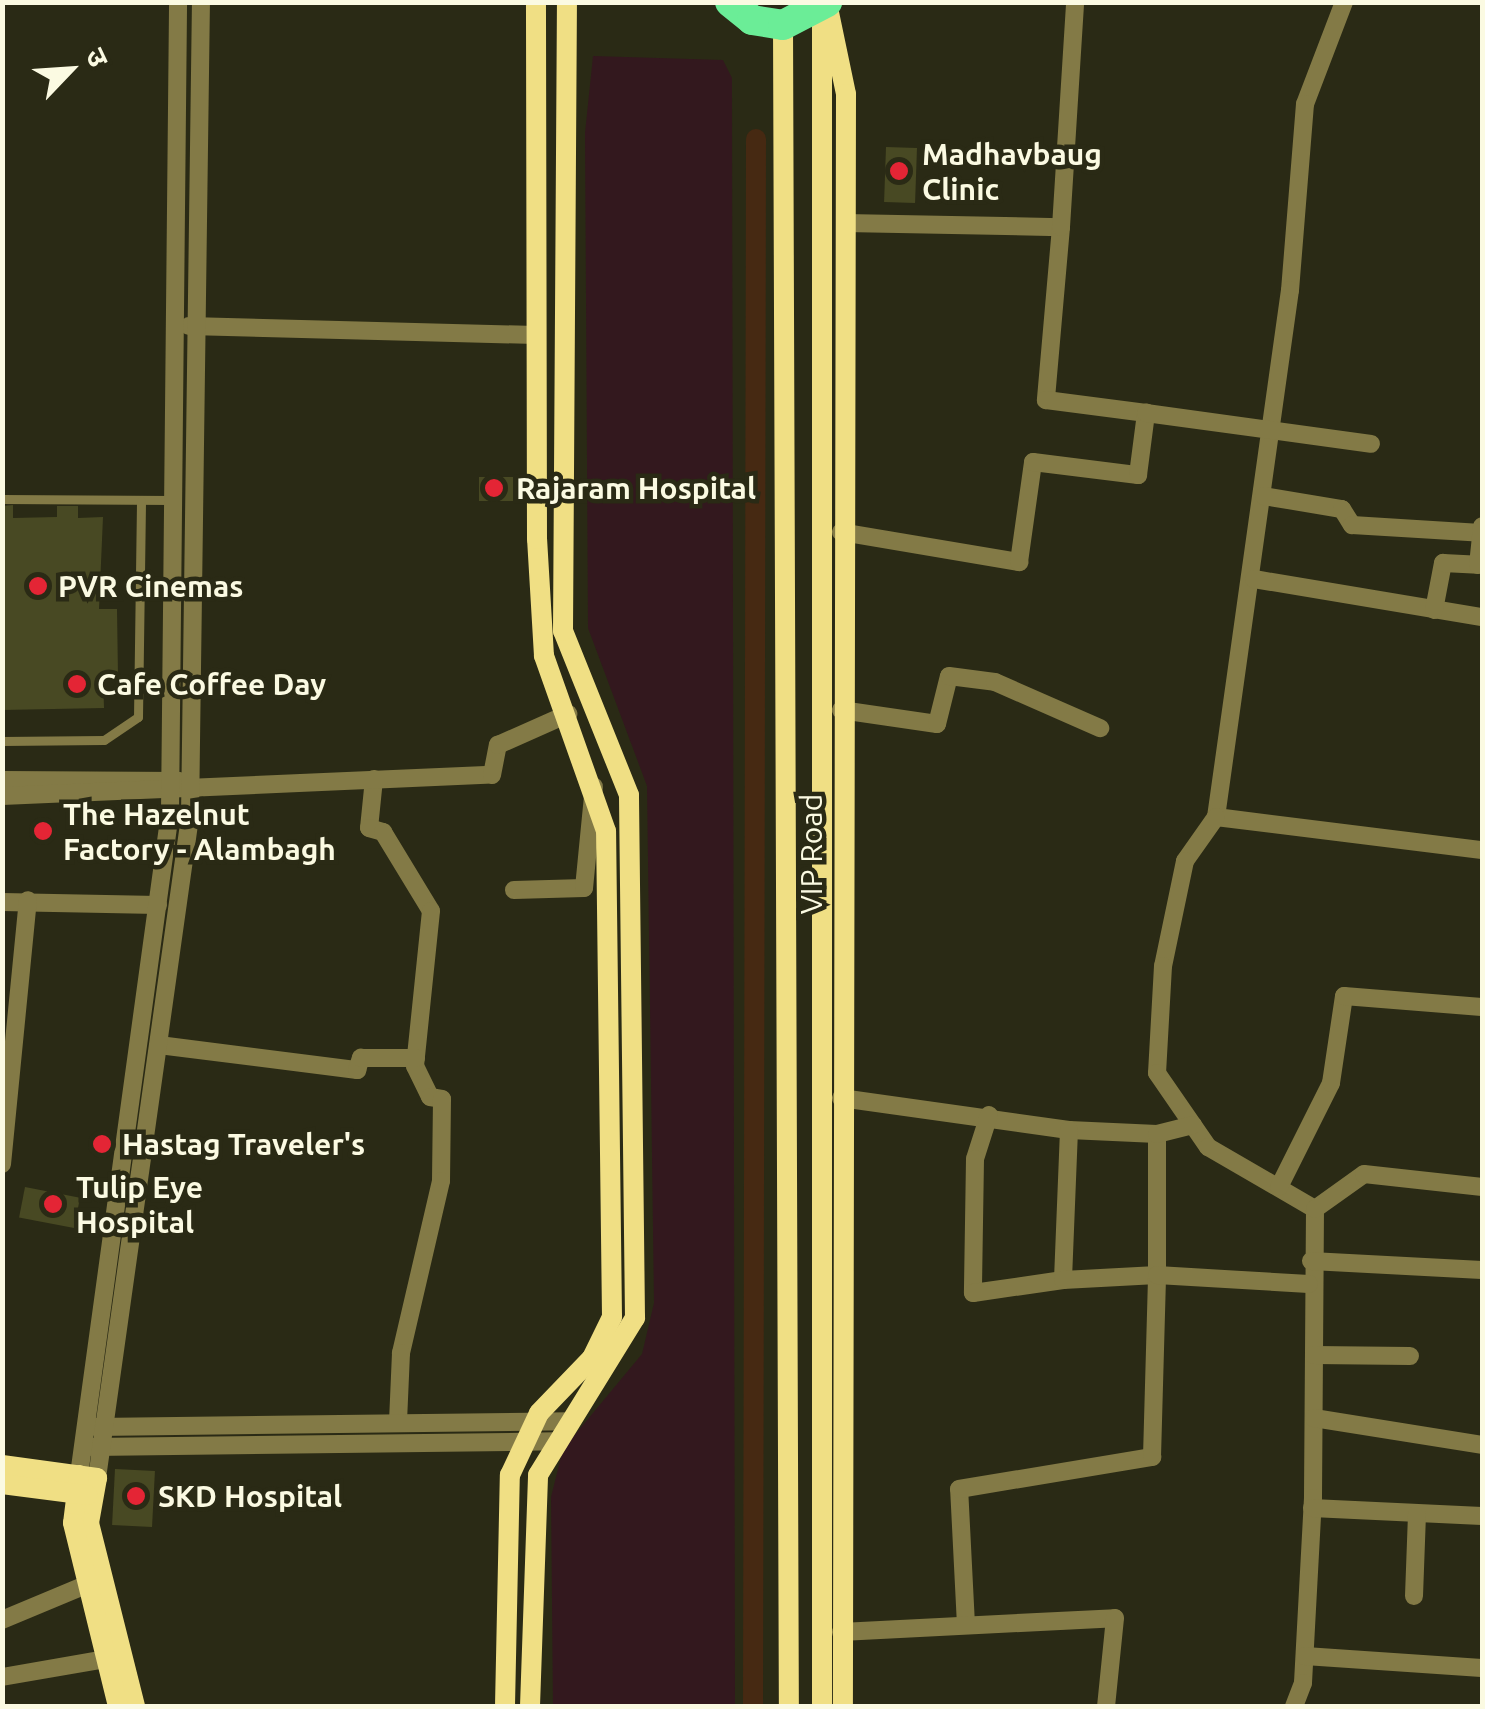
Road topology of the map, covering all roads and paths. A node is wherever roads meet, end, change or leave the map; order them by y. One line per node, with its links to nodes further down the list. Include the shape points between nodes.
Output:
1 (178, 2): 12 (street)
2 (202, 2): 13 (street)
3 (536, 2): 14 (street)
4 (567, 2): 32 (street, via 563,631)
5 (1076, 2): 11 (street)
6 (1344, 2): 16 (street, via 1305,104)
7 (724, 5): 9 (highway)
8 (825, 5): 9 (highway); 10 (street, VIP Road, via 846,94); 40 (street, VIP Road)
9 (783, 25): 97 (street, VIP Road)
10 (845, 223): 11 (street); 23 (street, VIP Road)
11 (1061, 226): 15 (street, via 1046,400)
12 (174, 326): 13 (street); 20 (street)
13 (198, 326): 14 (street); 37 (street)
14 (536, 335): 29 (street, via 544,656)
15 (1146, 412): 16 (street); 23 (street, via 1138,475 1032,462 1018,562)
16 (1271, 431): 17 (street); 18 (street)
17 (1371, 444)
18 (1264, 496): 24 (street, via 1342,509 1352,525); 25 (street)
19 (2, 499): 21 (lane)
20 (172, 500): 21 (lane); 36 (street)
21 (141, 501): 31 (lane, via 138,717 104,740)
22 (1482, 526): 24 (street)
23 (841, 532): 28 (street, VIP Road)
24 (1481, 533): 26 (street, via 1478,565 1443,563)
25 (1254, 579): 26 (street); 41 (street)
26 (1434, 610): 27 (street)
27 (1482, 616)
28 (841, 710): 30 (street, via 937,724 949,676 995,682); 40 (street, VIP Road)
29 (568, 714): 33 (street); 34 (street, via 498,745 492,775)
30 (1100, 728)
31 (2, 741)
32 (608, 752): 33 (street); 69 (street, via 628,795 635,1318 609,1372)
33 (586, 761): 38 (street)
34 (374, 779): 37 (street); 49 (street, via 369,828 384,832 430,911)
35 (2, 780): 36 (street)
36 (170, 784): 37 (street); 39 (street); 46 (street)
37 (190, 785): 48 (street)
38 (595, 785): 43 (street, via 584,888); 67 (street, via 606,830 612,1316 592,1358)
39 (2, 796)
40 (832, 803): 50 (street, VIP Road); 98 (street, VIP Road)
41 (1216, 817): 42 (street); 52 (street, via 1185,861 1162,966 1158,1073)
42 (1482, 850)
43 (514, 890)
44 (28, 900): 45 (street); 46 (street); 55 (street)
45 (2, 902)
46 (158, 905): 72 (street)
47 (1482, 1007): 56 (street, via 1344,996 1331,1083)
48 (159, 1044): 49 (street, via 357,1070 361,1058); 71 (street)
49 (416, 1058): 68 (street, via 430,1097 442,1099 441,1180 401,1353)
50 (841, 1098): 51 (street); 88 (street, VIP Road)
51 (989, 1115): 53 (street); 62 (street, via 975,1159 973,1293)
52 (1192, 1124): 54 (street); 56 (street, via 1208,1148)
53 (1069, 1130): 54 (street); 62 (street)
54 (1157, 1134): 61 (street)
55 (2, 1164)
56 (1279, 1187): 58 (street)
57 (1482, 1187): 58 (street, via 1364,1174)
58 (1315, 1208): 59 (street)
59 (1311, 1261): 60 (street); 63 (street)
60 (1482, 1270)
61 (1157, 1275): 62 (street); 63 (street); 87 (street, via 1152,1458 959,1489)
62 (1063, 1280)
63 (1310, 1284): 64 (street)
64 (1314, 1355): 65 (street); 66 (street)
65 (1410, 1356)
66 (1314, 1418): 76 (street); 81 (street)
67 (536, 1419): 68 (street); 69 (street); 74 (street)
68 (398, 1420): 70 (street)
69 (569, 1421): 73 (street)
70 (312, 1422): 71 (street); 75 (street)
71 (106, 1426): 72 (street); 77 (street)
72 (86, 1427): 77 (street)
73 (556, 1440): 74 (street); 96 (street, via 538,1475 532,1534)
74 (526, 1441): 75 (street); 95 (street, via 510,1475)
75 (312, 1444): 77 (street)
76 (1482, 1445)
77 (93, 1447): 80 (street)
78 (2, 1465): 80 (street)
79 (2, 1484): 80 (street)
80 (87, 1485): 84 (street, via 72,1523); 94 (street, via 89,1523)
81 (1312, 1508): 82 (street); 89 (street)
82 (1417, 1514): 83 (street); 85 (street)
83 (1482, 1516)
84 (88, 1584): 86 (street); 90 (street)
85 (1414, 1596)
86 (2, 1620)
87 (966, 1625): 88 (street); 100 (street, via 1115,1618)
88 (841, 1632): 99 (street, VIP Road)
89 (1305, 1656): 91 (street); 101 (street)
90 (106, 1659): 92 (street); 93 (street)
91 (1482, 1668)
92 (2, 1678)
93 (118, 1706)
94 (135, 1706)
95 (505, 1706)
96 (530, 1706)
97 (788, 1706)
98 (822, 1706)
99 (843, 1706)
100 (1106, 1706)
101 (1294, 1706)

